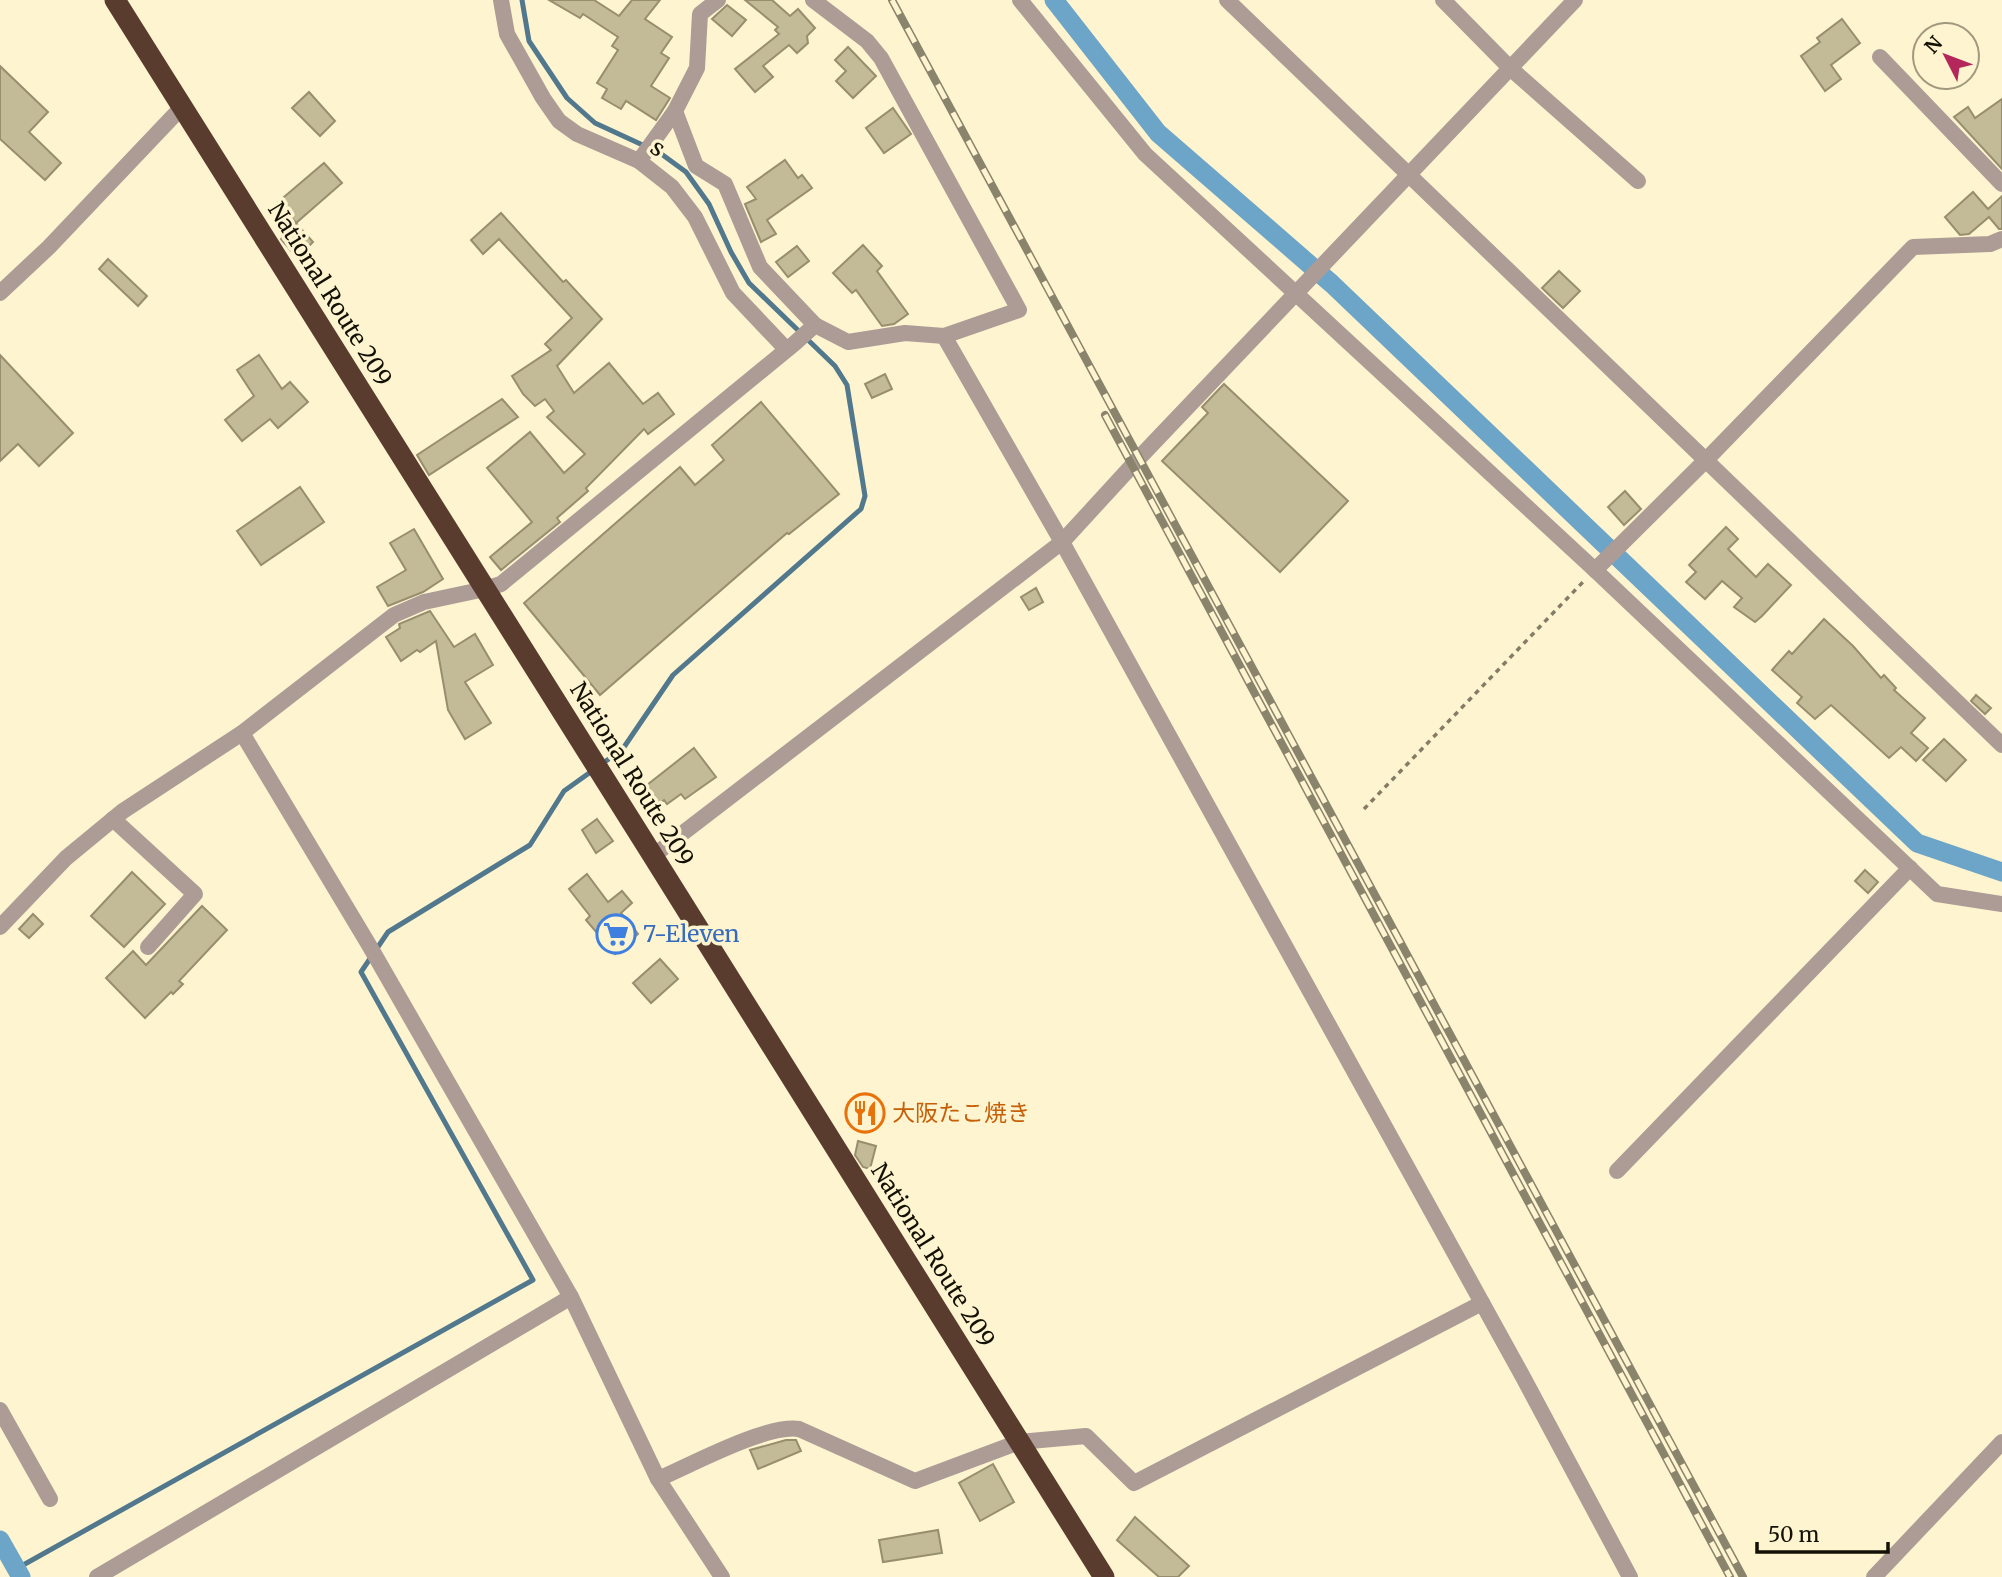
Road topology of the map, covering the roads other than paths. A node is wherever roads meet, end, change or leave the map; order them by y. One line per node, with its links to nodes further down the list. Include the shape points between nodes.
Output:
1 (115, 0): 11 (highway, National Route 209)
2 (501, 0): 13 (street, s, via 507,34 559,121 577,134)
3 (718, 0): 12 (street, via 700,14 697,68)
4 (813, 0): 21 (street, via 867,41 881,58 1018,310)
5 (1020, 0): 19 (street, via 1145,154)
6 (1227, 0): 14 (street)
7 (1443, 0): 10 (street)
8 (1575, 0): 10 (street)
9 (1880, 57): 16 (street)
10 (1510, 68): 14 (street); 15 (street)
11 (182, 107): 18 (street); 26 (highway, National Route 209)
12 (675, 111): 13 (street); 20 (street, via 696,166 725,184 760,267)
13 (639, 161): 22 (street, s, via 672,187 695,217 733,293)
14 (1408, 174): 19 (street); 23 (street)
15 (1638, 181)
16 (2002, 184)
17 (2002, 239): 23 (street, via 1990,244 1913,247)
18 (0, 293)
19 (1296, 294): 24 (street); 25 (street)
20 (811, 327): 21 (street, via 848,342 905,333); 22 (street)
21 (944, 336): 24 (street)
22 (791, 346): 26 (street, via 501,584)
23 (1706, 460): 25 (street); 28 (street)
24 (1062, 542): 30 (street); 37 (street)
25 (1595, 570): 31 (street)
26 (485, 589): 27 (street, via 424,602 394,615); 30 (highway, National Route 209)
27 (242, 733): 29 (street); 36 (street)
28 (2002, 745)
29 (113, 819): 33 (street, via 66,858); 34 (street, via 195,894)
30 (653, 856): 39 (highway, National Route 209)
31 (1910, 868): 32 (street, via 1937,894); 35 (street)
32 (2002, 904)
33 (0, 927)
34 (148, 947)
35 (1617, 1171)
36 (570, 1297): 41 (street); 43 (street)
37 (1482, 1303): 39 (street, via 1134,1483 1086,1436); 46 (street)
38 (0, 1410): 42 (street)
39 (1019, 1442): 41 (street, via 915,1480 791,1428 765,1432); 45 (highway, National Route 209)
40 (2002, 1442): 47 (street)
41 (658, 1479): 44 (street)
42 (50, 1499)
43 (97, 1577)
44 (722, 1577)
45 (1104, 1577)
46 (1630, 1577)
47 (1874, 1577)

